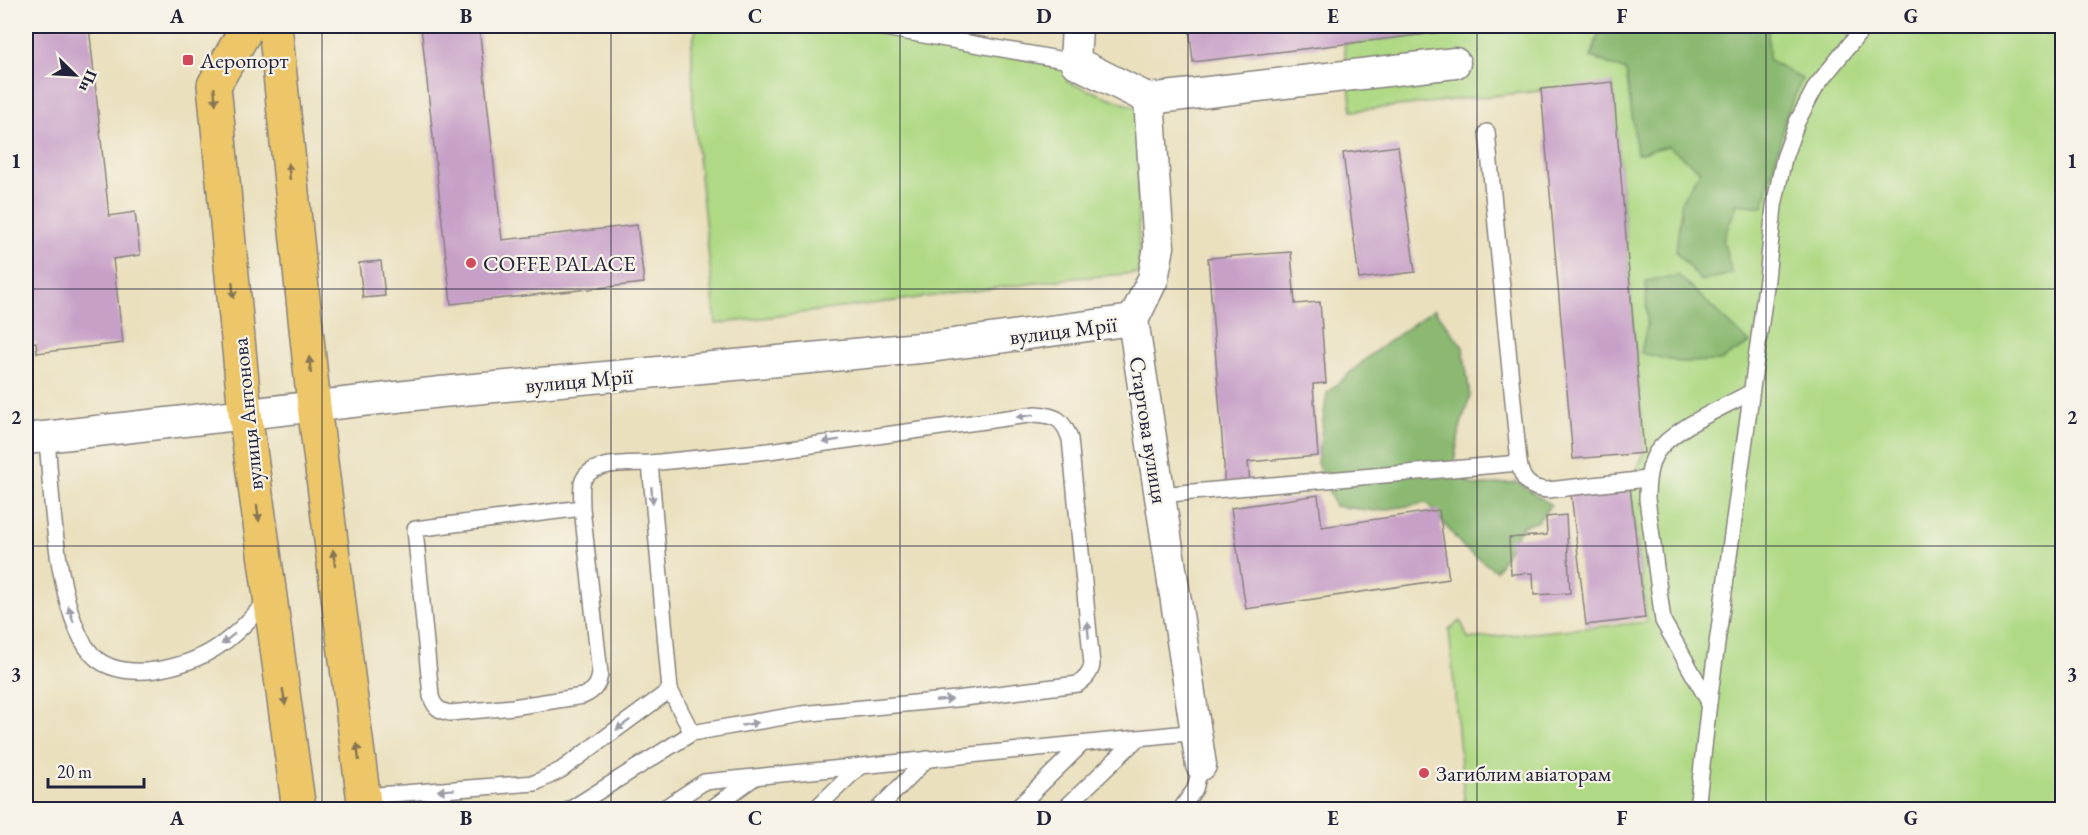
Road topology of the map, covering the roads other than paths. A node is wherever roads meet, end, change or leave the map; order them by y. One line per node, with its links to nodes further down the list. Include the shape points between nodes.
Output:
1 (248, 26): 13 (main road, вулиця Антонова, one-way to 13, via 214,86)
2 (274, 26): 12 (main road, one-way to 2)
3 (873, 26): 6 (lane)
4 (1077, 26): 6 (street)
5 (1865, 26): 11 (lane, via 1816,86 1784,158 1774,206)
6 (1075, 62): 8 (street)
7 (1455, 63): 8 (street)
8 (1149, 99): 10 (street, via 1159,246 1153,279)
9 (1487, 132): 16 (lane)
10 (1133, 320): 12 (street, вулиця Мрії, via 930,347); 18 (street, Стартова вулиця)
11 (1751, 392): 17 (lane, via 1677,432 1656,453); 22 (lane)
12 (314, 406): 13 (street, вулиця Мрії); 31 (main road, one-way to 12)
13 (245, 413): 14 (street, вулиця Мрії); 20 (main road, вулиця Антонова, one-way to 20)
14 (36, 438): 20 (lane, one-way to 14, via 246,624 209,654 174,667 143,672 119,669 98,660 84,645 66,599 55,522)
15 (650, 463): 19 (lane, via 597,467 587,473 582,483); 21 (lane, one-way to 21); 24 (lane, one-way to 15, via 801,714 1006,693 1084,680 1092,665 1070,439 1065,425 1053,416 1036,414 770,451)
16 (1519, 463): 17 (lane, via 1525,481 1536,489); 18 (lane)
17 (1647, 479): 22 (lane, via 1663,621)
18 (1159, 495): 23 (street, Стартова вулиця)
19 (582, 508): 19 (lane, via 599,684 583,696 481,710 441,711 431,696 415,529)
20 (269, 598): 32 (main road, вулиця Антонова, one-way to 32)
21 (670, 690): 24 (lane); 31 (lane, one-way to 31, via 561,770 536,783)
22 (1709, 702): 41 (lane)
23 (1197, 732): 25 (lane); 28 (street, Стартова вулиця)
24 (692, 733): 33 (lane)
25 (1138, 738): 26 (lane); 39 (lane)
26 (1082, 744): 27 (lane); 38 (lane)
27 (927, 759): 29 (lane); 37 (lane)
28 (1202, 765): 40 (lane, via 1195,789)
29 (860, 766): 30 (lane); 36 (lane)
30 (757, 776): 34 (lane, via 704,782); 35 (lane)
31 (365, 803)
32 (299, 810)
33 (569, 810)
34 (661, 810)
35 (709, 810)
36 (814, 810)
37 (877, 810)
38 (1015, 810)
39 (1063, 810)
40 (1180, 810)
41 (1697, 810)

